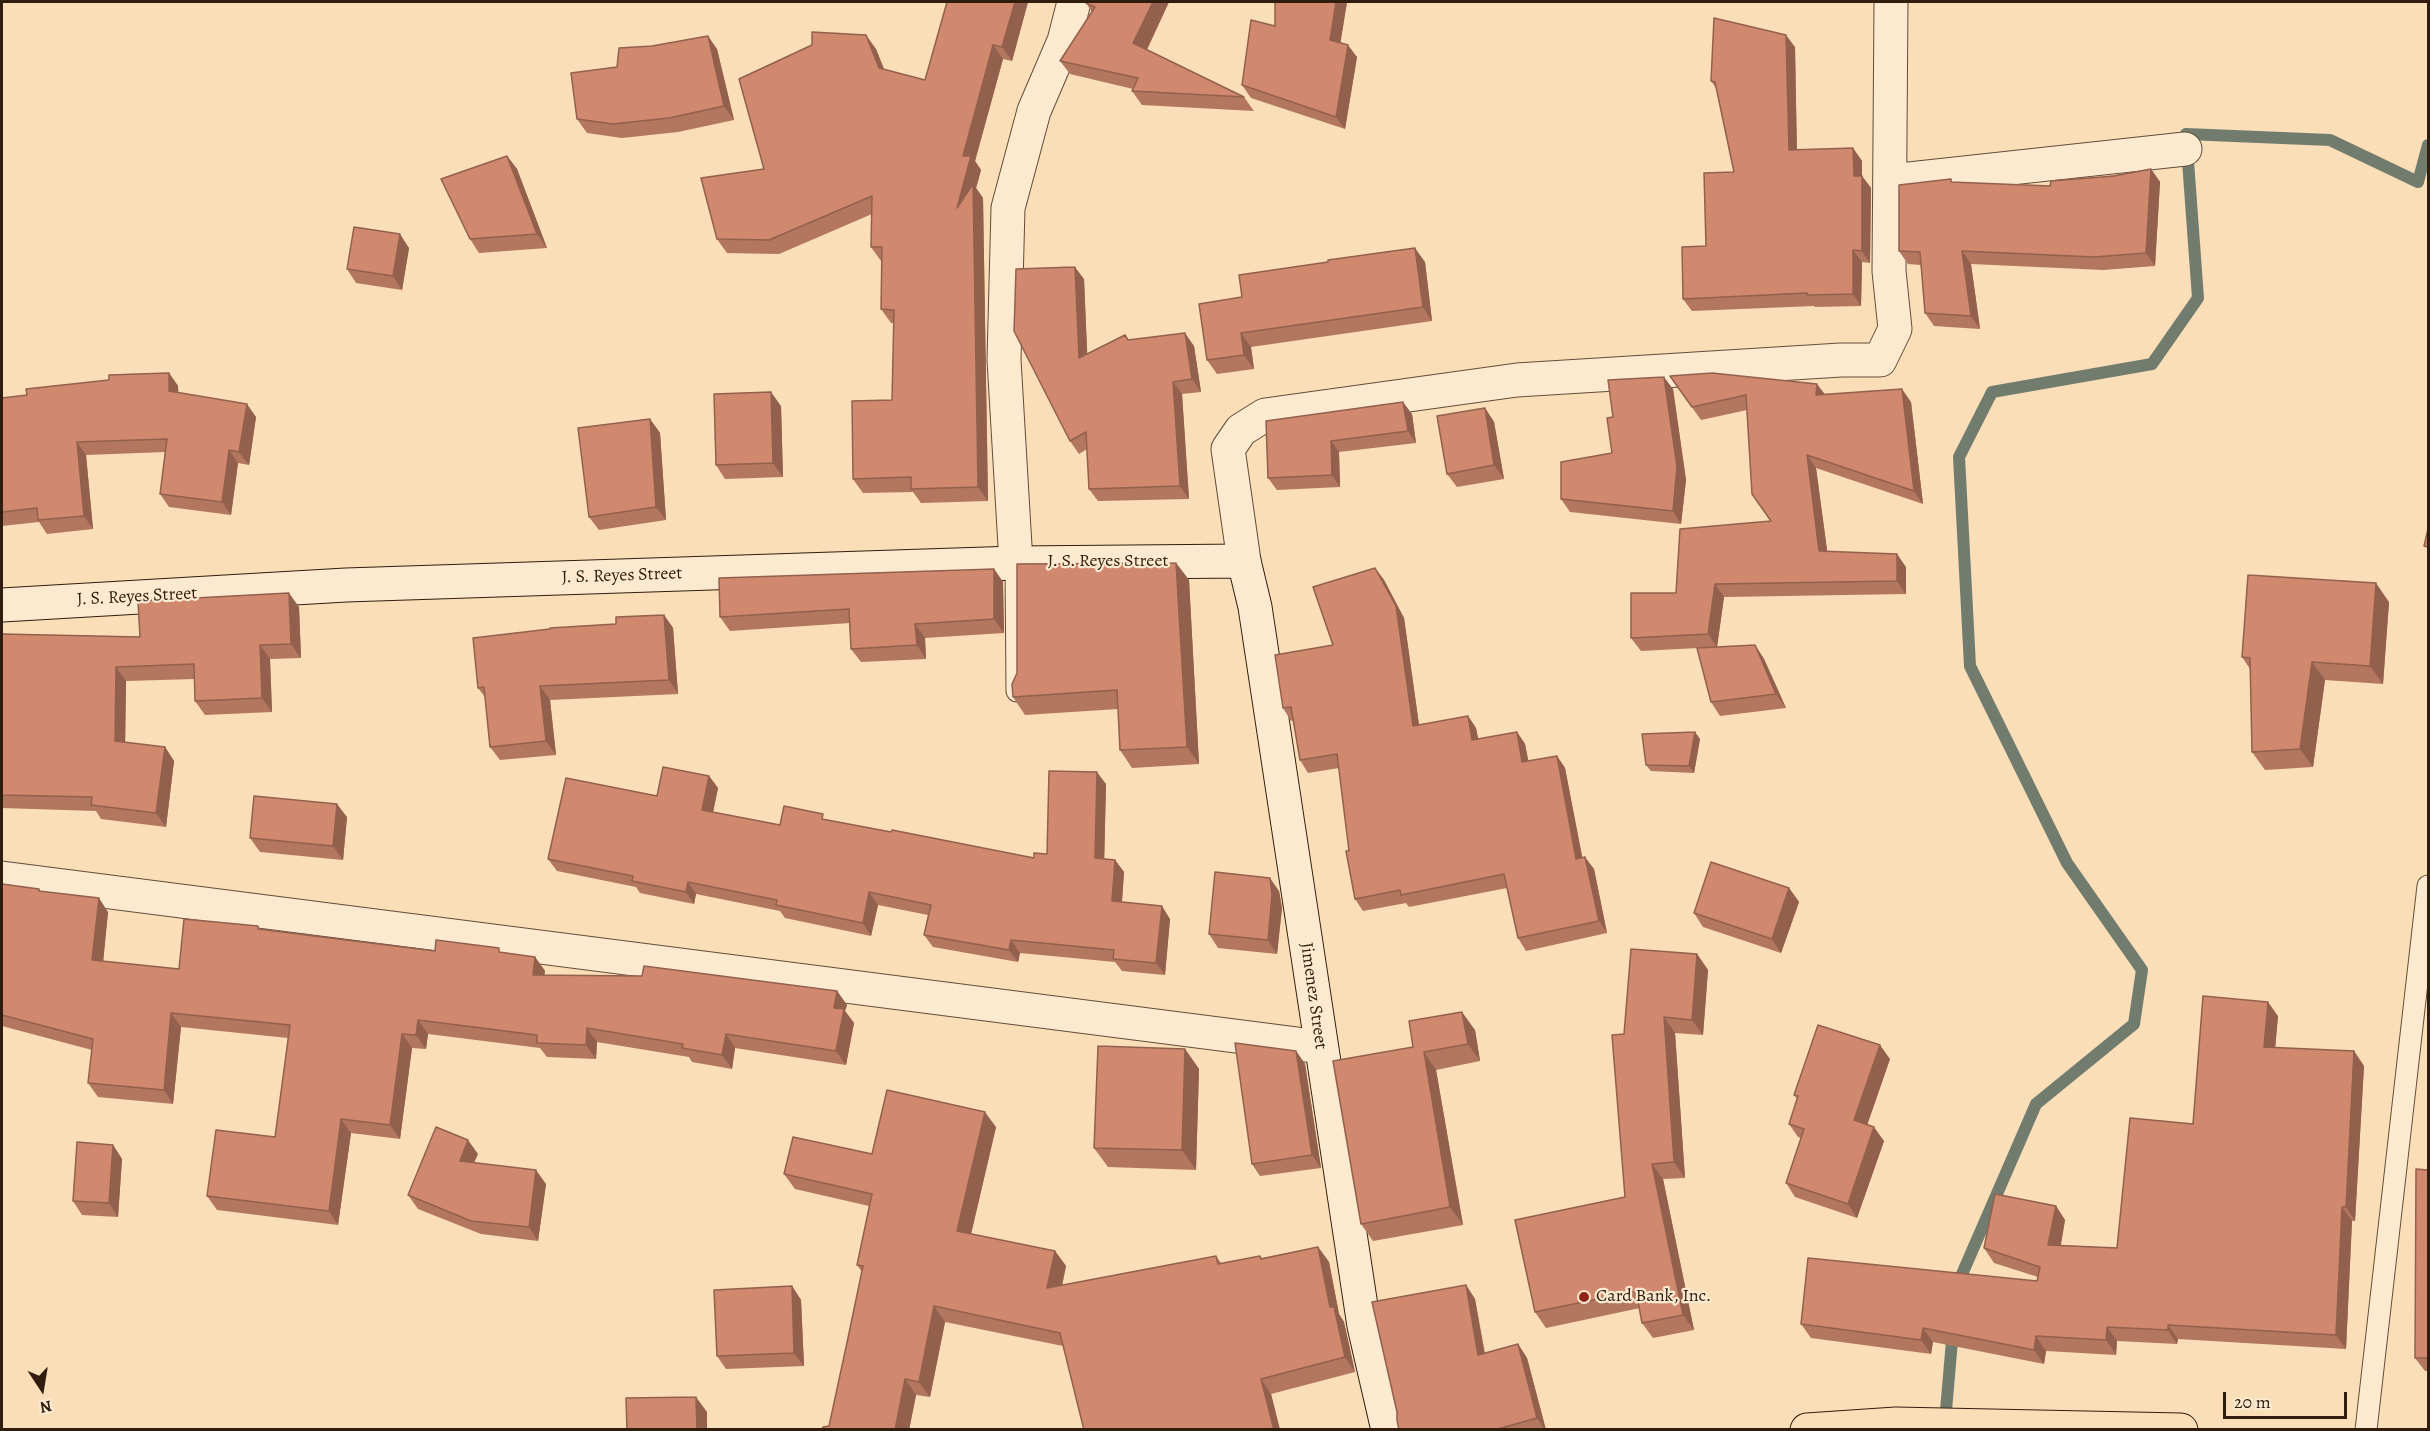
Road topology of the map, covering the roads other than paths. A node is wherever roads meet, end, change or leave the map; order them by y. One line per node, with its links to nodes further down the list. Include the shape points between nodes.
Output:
1 (1074, 2): 6 (street, via 1064,41 1034,111 1008,208 1004,360)
2 (1891, 2): 4 (street)
3 (2185, 149): 4 (street)
4 (1891, 181): 5 (street, Jimenez Street, via 1889,271 1895,329 1880,360 1516,380 1265,415 1241,430 1228,449)
5 (1244, 561): 6 (street, J. S. Reyes Street); 11 (street, Jimenez Street, via 1255,607)
6 (1016, 562): 7 (street, J. S. Reyes Street, via 346,585); 8 (lane)
7 (2, 605)
8 (1017, 691)
9 (2, 878): 11 (street)
10 (2428, 886): 15 (lane)
11 (1321, 1047): 12 (street, Jimenez Street, via 1364,1326)
12 (1388, 1430)
13 (1807, 1430): 14 (main road, via 1896,1424)
14 (2181, 1430)
15 (2366, 1430)

